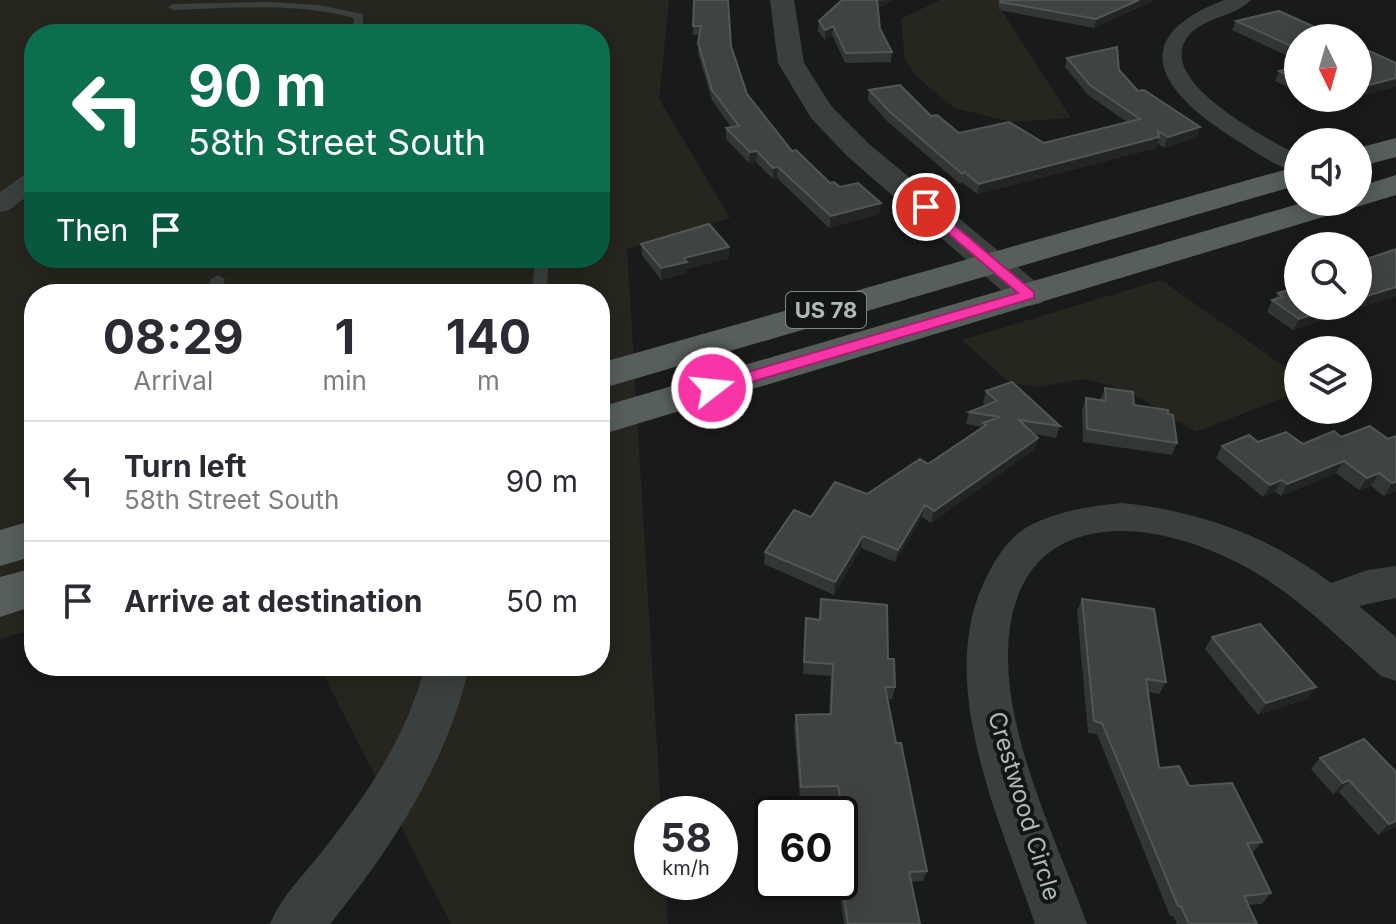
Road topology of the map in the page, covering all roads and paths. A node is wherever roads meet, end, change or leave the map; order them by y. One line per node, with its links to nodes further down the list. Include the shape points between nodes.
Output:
1 (782, 0): 14 (street, via 791,63 821,112)
2 (1241, 0): 7 (street, via 1183,30 1173,45 1172,63 1181,83 1202,105)
3 (173, 7): 4 (lane, via 318,3 343,7 359,16)
4 (358, 24)
5 (1396, 147): 6 (main road)
6 (1372, 154)
7 (1284, 156)
8 (1284, 179): 14 (main road, US 78)
9 (1396, 185): 11 (main road)
10 (24, 186): 12 (street)
11 (1372, 193)
12 (0, 204)
13 (1293, 216): 15 (main road, US 78)
14 (992, 263): 15 (street); 16 (main road, US 78)
15 (1029, 295): 17 (main road, US 78)
16 (610, 373)
17 (610, 418)
18 (24, 541): 19 (main road)
19 (0, 548)
20 (1396, 582): 23 (street)
21 (24, 590): 22 (main road)
22 (0, 597)
23 (1326, 602): 24 (street, Crestwood Circle); 27 (street, Crestwood Circle, via 1251,551 1162,521 1078,521 1034,540 1016,555 1003,573 992,607 988,680 1002,749)
24 (1396, 663)
25 (444, 676): 26 (street, via 426,738 337,876)
26 (296, 924)
27 (1061, 924)

